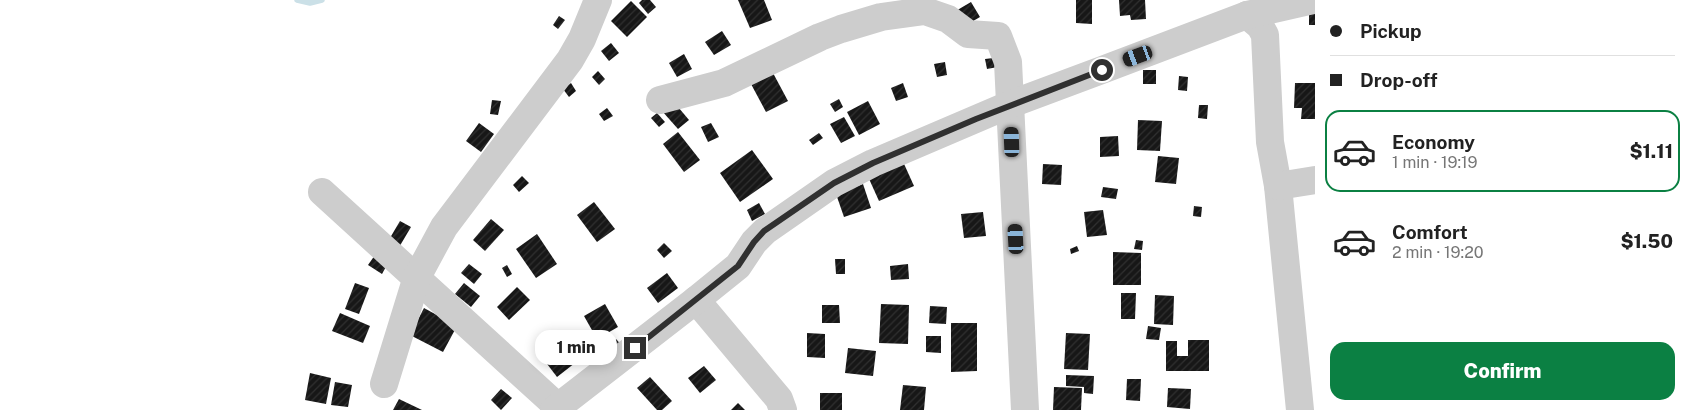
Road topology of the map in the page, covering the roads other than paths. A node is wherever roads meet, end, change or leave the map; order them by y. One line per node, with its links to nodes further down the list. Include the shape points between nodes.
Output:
1 (598, 0): 9 (street, via 570,60 444,227)
2 (1314, 0): 3 (street)
3 (1247, 15): 5 (street); 7 (street, via 1265,35 1270,142)
4 (660, 100): 5 (street, via 724,83 841,28 881,17 926,12 948,19 968,34 998,36 1008,62)
5 (1011, 104): 10 (street, via 834,183 764,231 738,266); 14 (street)
6 (1315, 180): 7 (street)
7 (1278, 186): 15 (street)
8 (322, 192): 9 (street)
9 (417, 278): 11 (street); 12 (street)
10 (696, 300): 12 (street); 13 (street, via 779,399)
11 (384, 384)
12 (556, 409)
13 (783, 410)
14 (1025, 410)
15 (1300, 410)

